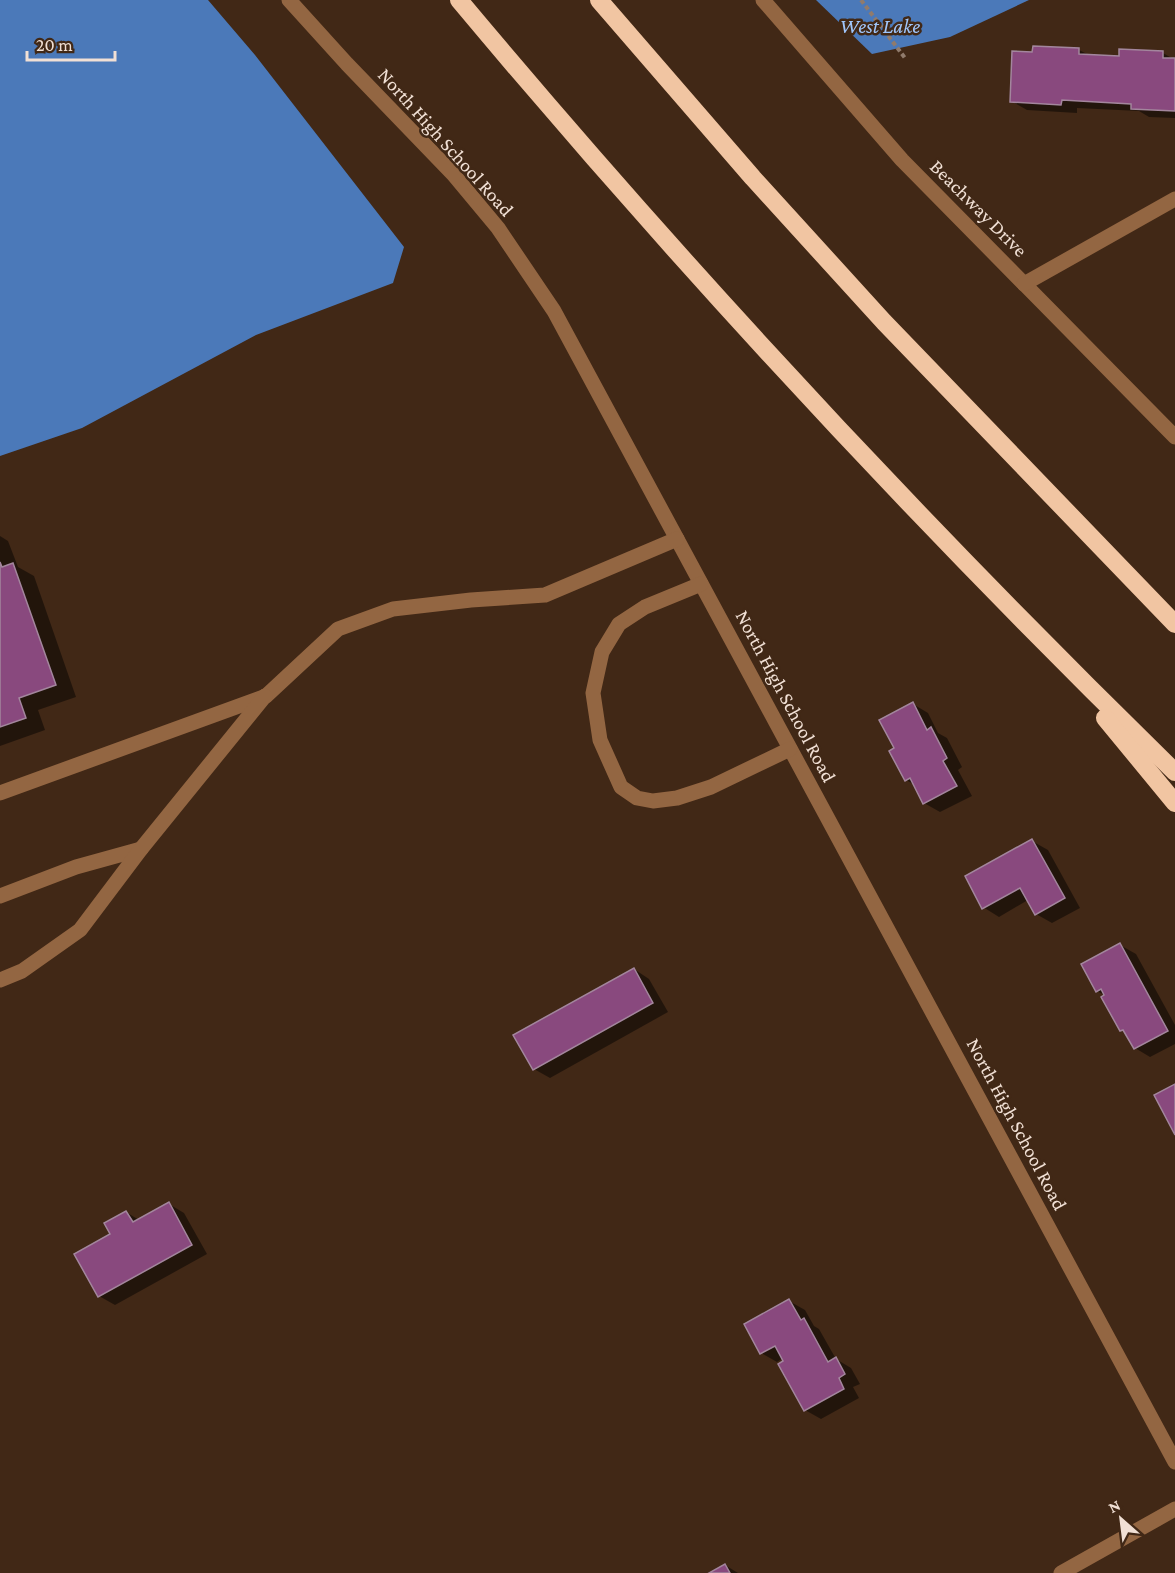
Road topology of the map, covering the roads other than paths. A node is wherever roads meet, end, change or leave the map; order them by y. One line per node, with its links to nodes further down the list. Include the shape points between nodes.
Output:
1 (289, 0): 8 (street, North High School Road, via 433,152 498,228 554,311)
2 (459, 0): 11 (highway, via 772,359)
3 (599, 0): 10 (highway, via 884,322)
4 (763, 0): 6 (street, Beachway Drive, via 902,160)
5 (1175, 199): 6 (street)
6 (1024, 284): 7 (street, Beachway Drive)
7 (1175, 437)
8 (677, 539): 9 (street, North High School Road); 12 (street, via 545,595 393,609 338,629)
9 (701, 584): 13 (street, North High School Road); 13 (street, via 645,607 619,624 602,652 594,693 600,740 621,787 637,798 677,798 711,787)
10 (1175, 624)
11 (1047, 647): 14 (highway); 16 (highway)
12 (266, 696): 15 (street); 17 (street)
13 (790, 750): 20 (street, North High School Road)
14 (1175, 772)
15 (0, 793)
16 (1175, 802)
17 (141, 849): 18 (street, via 76,867); 19 (street, via 80,930 22,972)
18 (0, 896)
19 (0, 980)
20 (1175, 1462)
21 (1175, 1509): 22 (street)
22 (1061, 1573)

